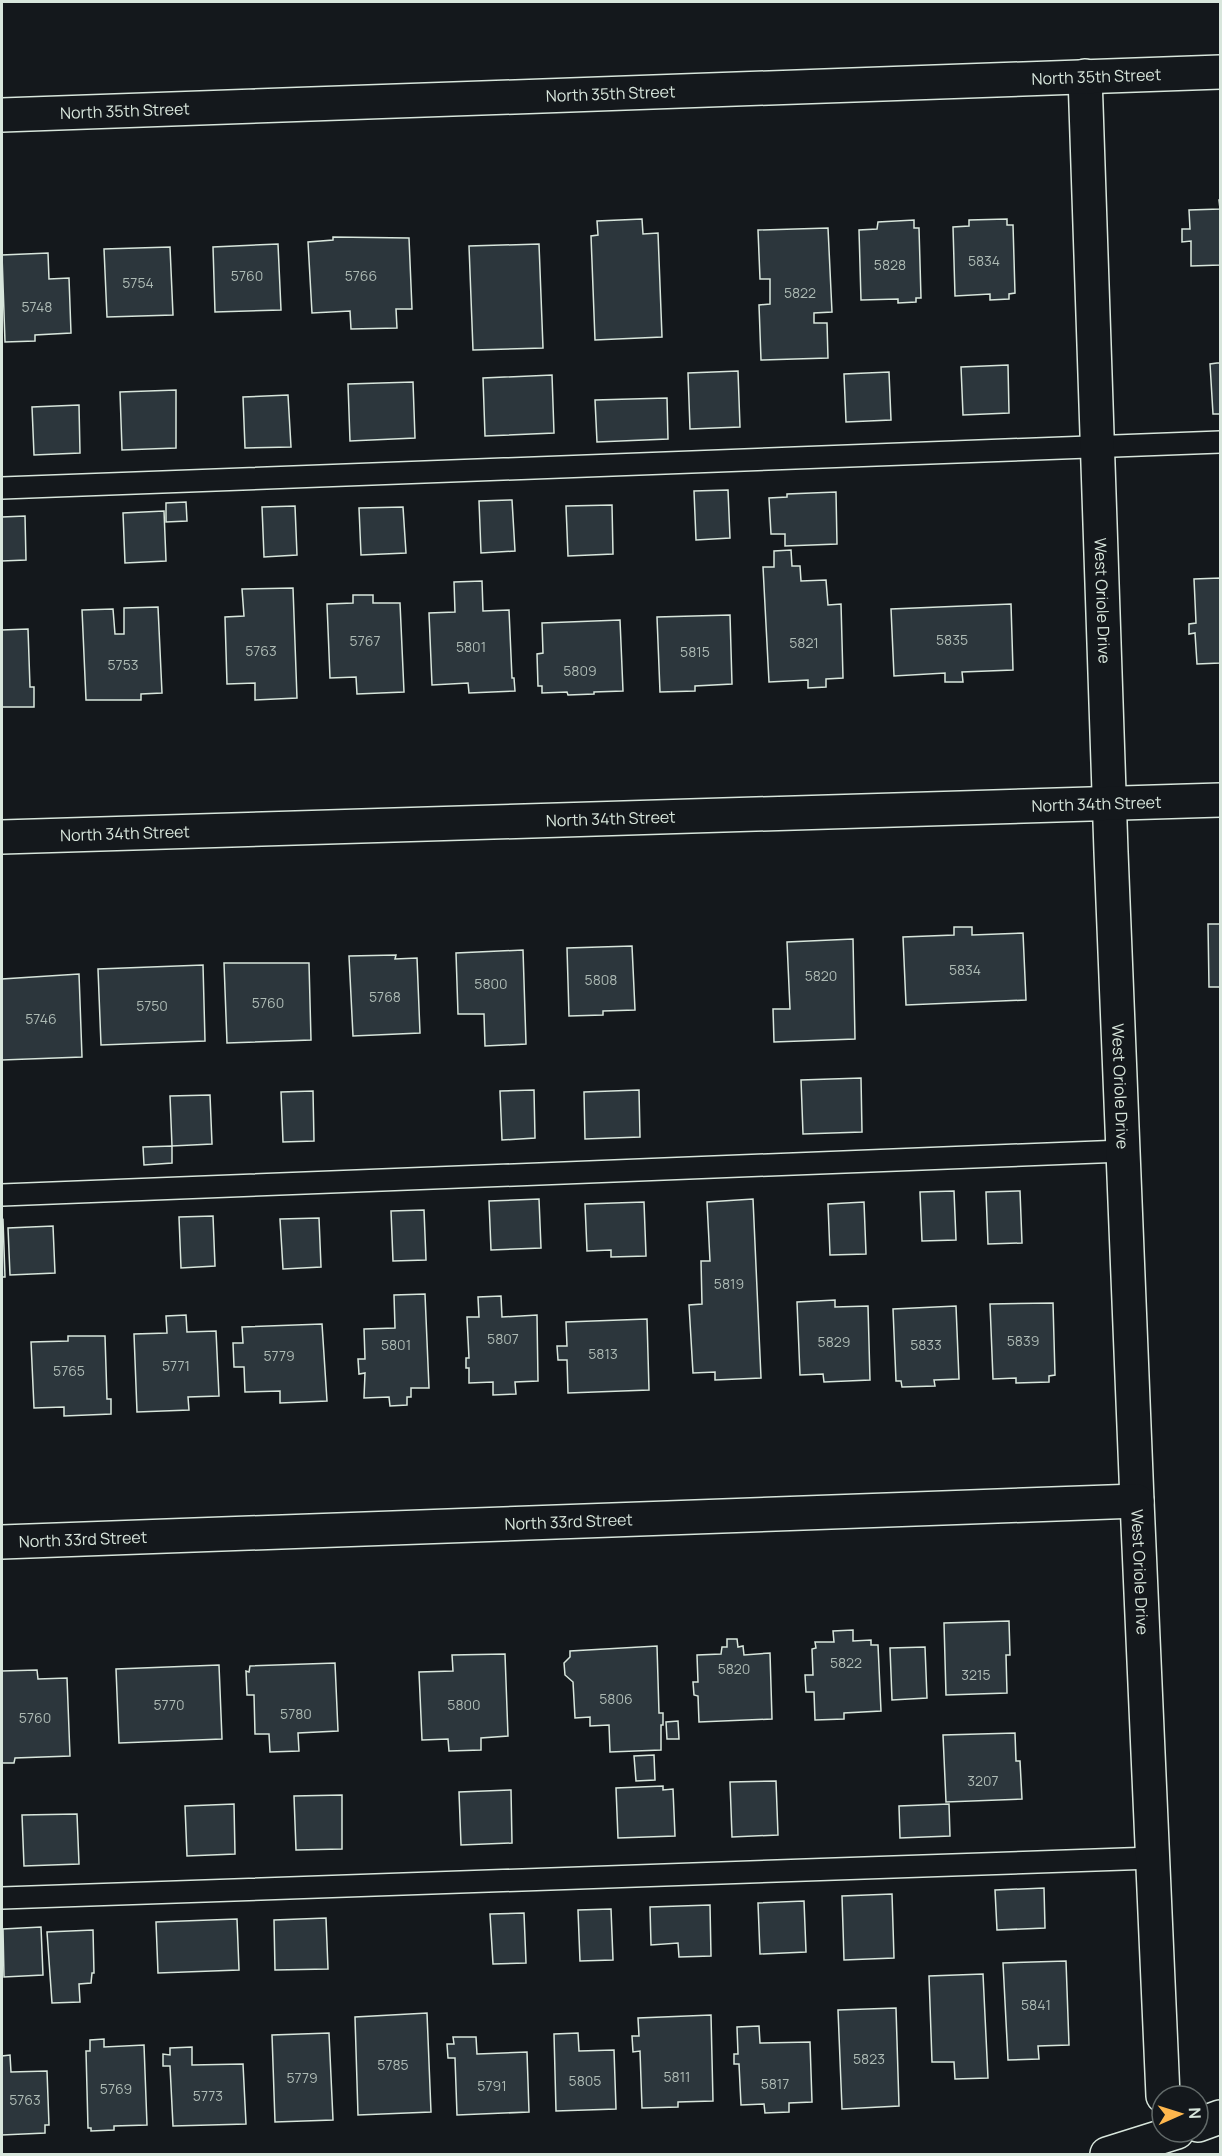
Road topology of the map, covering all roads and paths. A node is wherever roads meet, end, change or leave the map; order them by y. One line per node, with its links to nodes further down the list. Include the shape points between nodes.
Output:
1 (1221, 72): 2 (street, North 35th Street)
2 (1085, 76): 3 (street, North 35th Street); 5 (street, West Oriole Drive)
3 (2, 115)
4 (1221, 442): 5 (lane)
5 (1096, 446): 6 (lane); 8 (street, West Oriole Drive)
6 (2, 489)
7 (1221, 800): 8 (street, North 34th Street)
8 (1109, 804): 9 (street, North 34th Street); 10 (street, West Oriole Drive)
9 (2, 837)
10 (1123, 1151): 11 (lane); 12 (street, West Oriole Drive)
11 (2, 1195)
12 (1137, 1501): 13 (street, North 33rd Street); 14 (street, West Oriole Drive)
13 (2, 1542)
14 (1153, 1858): 15 (lane); 16 (street, West Oriole Drive)
15 (2, 1898)
16 (1162, 2084)
17 (1150, 2143): 18 (street)
18 (1107, 2154)

